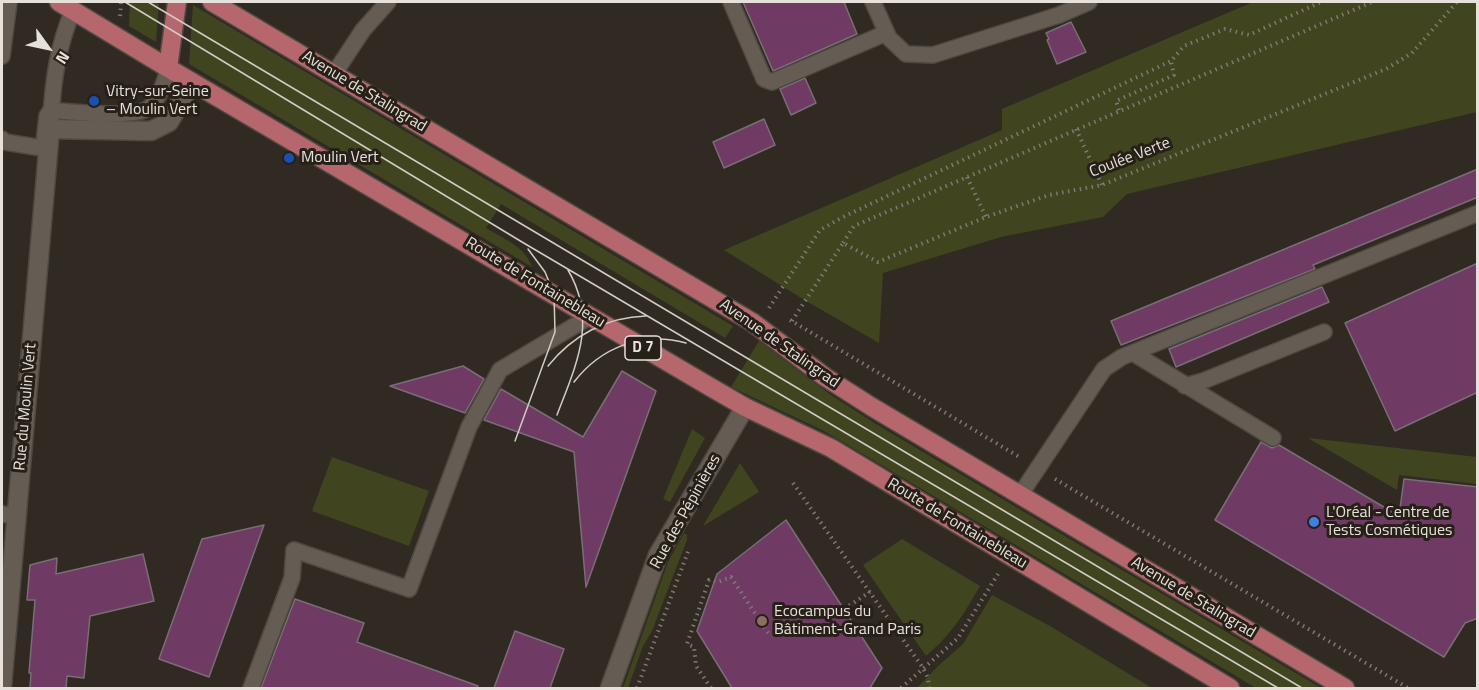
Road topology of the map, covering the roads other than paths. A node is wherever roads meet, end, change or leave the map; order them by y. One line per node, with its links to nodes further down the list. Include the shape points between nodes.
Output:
1 (9, 2): 10 (lane)
2 (177, 2): 11 (main road)
3 (212, 2): 12 (main road, Avenue de Stalingrad)
4 (388, 2): 12 (lane, via 363,30)
5 (731, 2): 9 (lane, via 764,79 772,82)
6 (873, 2): 9 (lane)
7 (1089, 2): 9 (lane, via 933,55 906,54)
8 (66, 6): 11 (main road, Route de Fontainebleau / D 7); 14 (lane, Rue du Moulin Vert)
9 (886, 33)
10 (2, 56)
11 (168, 68): 13 (main road, Route de Fontainebleau / D 7); 14 (lane, via 166,81 151,107 139,112)
12 (334, 74): 25 (main road, Avenue de Stalingrad, via 752,322 872,408)
13 (192, 82): 15 (street, via 169,122 151,131); 19 (main road, Route de Fontainebleau / D 7)
14 (51, 110): 15 (lane, Rue du Moulin Vert); 17 (lane, Rue du Moulin Vert, via 47,116)
15 (50, 129): 17 (street, Rue du Moulin Vert)
16 (2, 139): 17 (lane)
17 (46, 148): 26 (street, Rue du Moulin Vert)
18 (1478, 213): 21 (lane)
19 (591, 316): 23 (main road, Route de Fontainebleau / D 7); 29 (lane, via 500,370 469,427 409,589 294,550 292,578)
20 (1324, 332): 22 (lane)
21 (1133, 353): 22 (lane); 25 (lane, via 1104,369)
22 (1185, 386): 24 (lane)
23 (746, 407): 30 (street, Rue des Pépinières, via 658,555); 31 (main road, Route de Fontainebleau / D 7, via 831,448)
24 (1273, 438)
25 (1020, 495): 32 (main road, Avenue de Stalingrad)
26 (10, 515): 27 (lane, Rue du Moulin Vert); 28 (street, Rue du Moulin Vert)
27 (2, 625)
28 (2, 686)
29 (251, 688)
30 (610, 688)
31 (1230, 688)
32 (1345, 688)

